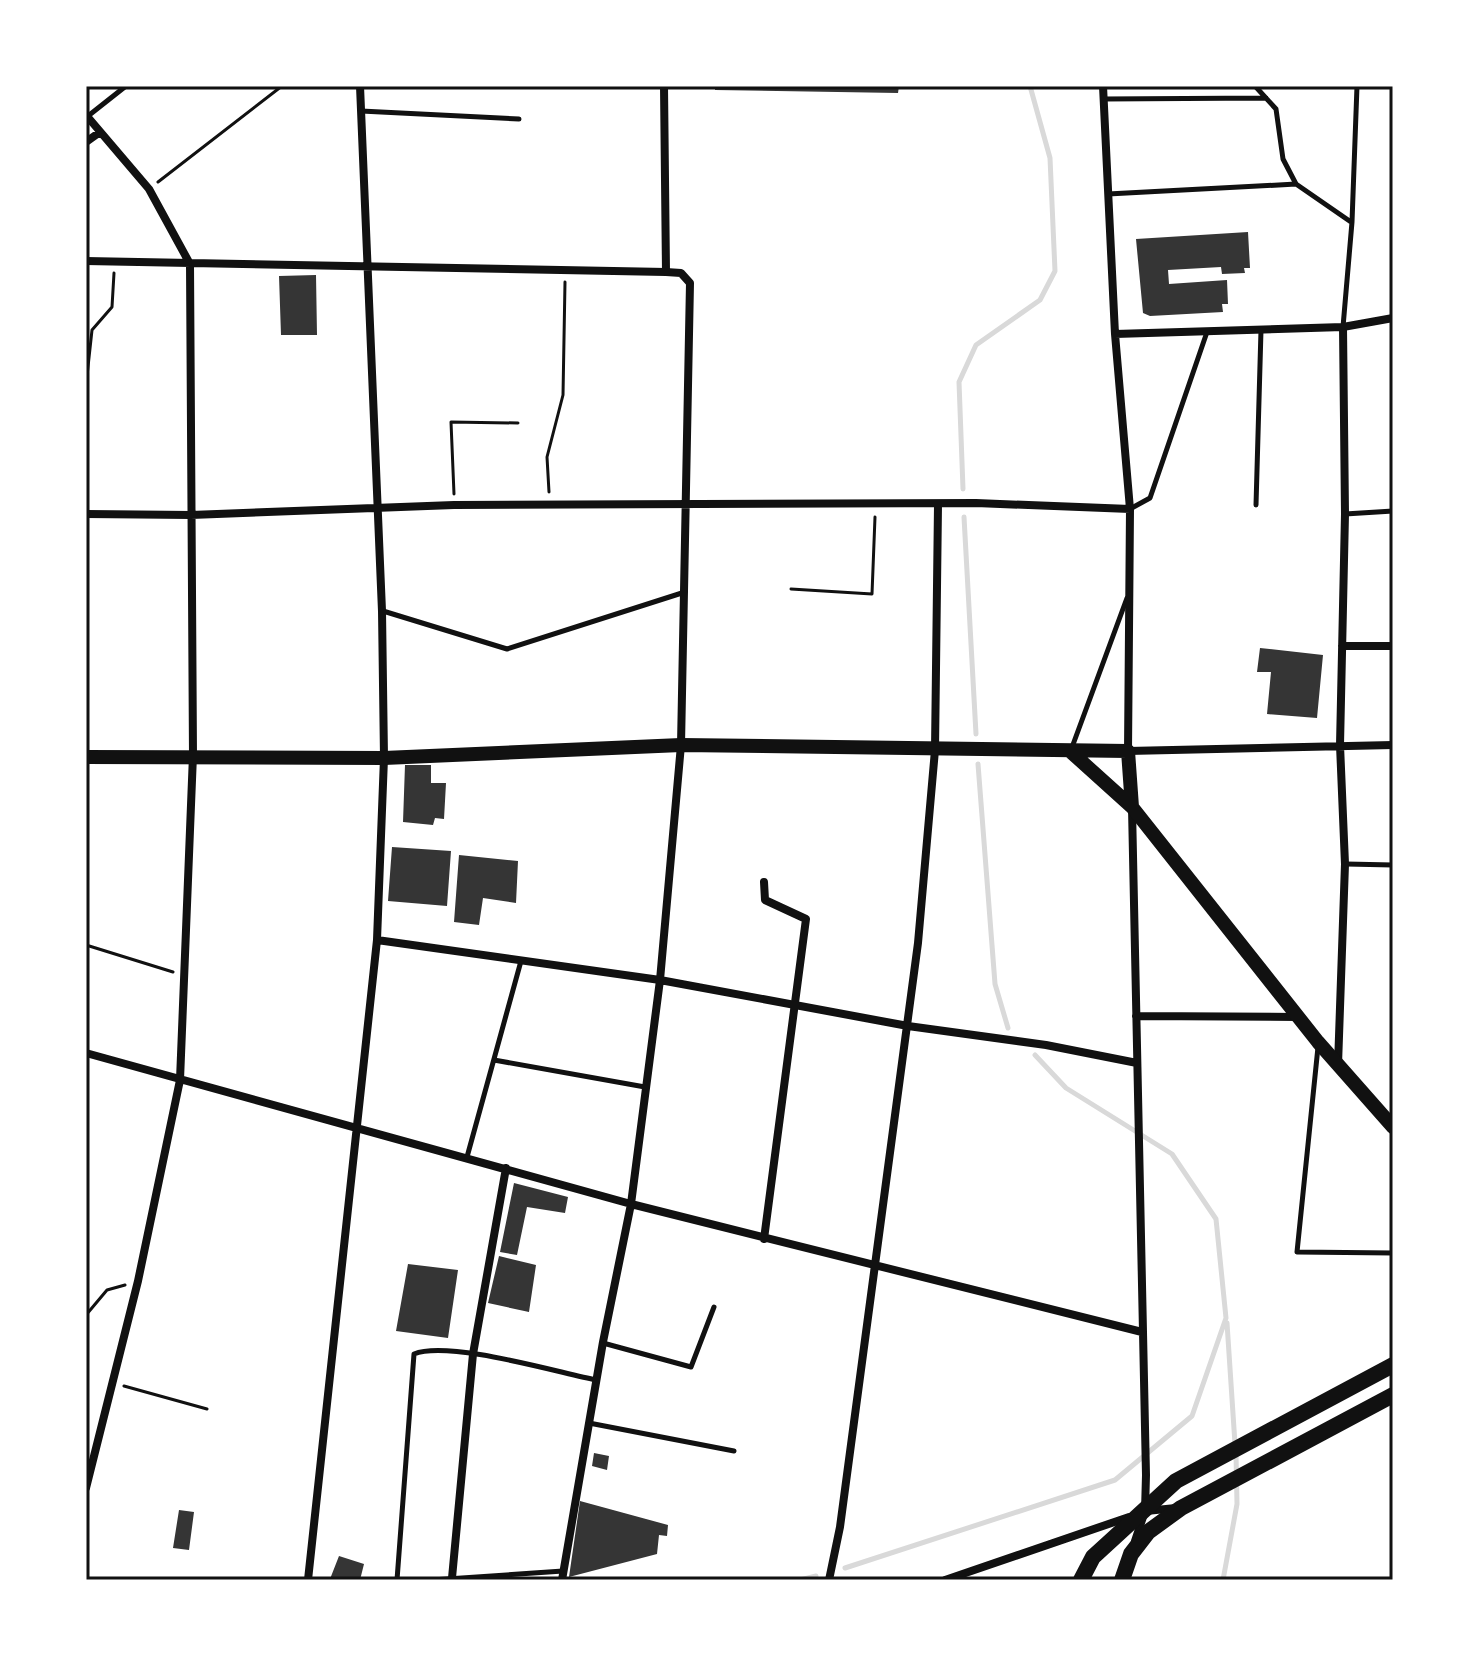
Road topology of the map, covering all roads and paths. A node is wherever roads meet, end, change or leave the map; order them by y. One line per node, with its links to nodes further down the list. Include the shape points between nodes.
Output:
1 (126, 86): 11 (lane)
2 (282, 86): 16 (path)
3 (360, 86): 10 (street)
4 (664, 86): 24 (street)
5 (1103, 86): 9 (street)
6 (1255, 86): 8 (lane)
7 (1357, 86): 18 (lane)
8 (1266, 98): 9 (lane); 15 (lane, via 1276,109 1283,159)
9 (1104, 99): 17 (street)
10 (361, 111): 12 (lane); 22 (street)
11 (87, 116): 13 (street)
12 (519, 119)
13 (100, 132): 14 (street); 16 (street)
14 (86, 142)
15 (1296, 184): 17 (lane); 18 (lane)
16 (149, 189): 21 (street)
17 (1107, 194): 29 (street)
18 (1352, 222): 26 (lane)
19 (86, 261): 20 (street)
20 (115, 263): 21 (street); 30 (path, via 112,307 92,330)
21 (190, 264): 22 (street); 43 (street)
22 (365, 266): 23 (street); 38 (street)
23 (566, 270): 24 (street); 37 (path, via 563,395 547,457)
24 (666, 272): 33 (street, via 681,273 690,283)
25 (1393, 318): 26 (street)
26 (1343, 327): 27 (street); 42 (street)
27 (1261, 330): 28 (street); 36 (lane)
28 (1207, 332): 29 (street); 39 (lane, via 1150,498)
29 (1115, 334): 39 (street)
30 (86, 385)
31 (518, 423): 32 (path, via 451,422)
32 (454, 505): 37 (street); 38 (street)
33 (688, 505): 34 (street); 37 (street); 45 (street)
34 (876, 505): 35 (street); 44 (path, via 872,594)
35 (938, 505): 39 (street); 53 (street)
36 (1256, 505)
37 (550, 507)
38 (377, 509): 43 (street); 47 (street)
39 (1130, 509): 46 (street)
40 (1393, 511): 42 (lane)
41 (86, 514): 43 (street)
42 (1345, 514): 48 (street)
43 (191, 515): 56 (street)
44 (791, 589)
45 (685, 592): 47 (lane, via 507,649); 50 (street)
46 (1129, 593): 54 (street); 55 (lane)
47 (382, 611): 58 (street)
48 (1342, 646): 49 (street); 51 (street)
49 (1393, 646)
50 (681, 745): 53 (main road); 58 (main road); 67 (street)
51 (1340, 745): 52 (street); 54 (street); 60 (street)
52 (1393, 745)
53 (935, 750): 55 (main road); 71 (street)
54 (1128, 751): 55 (main road); 59 (main road)
55 (1071, 752): 59 (main road)
56 (193, 755): 57 (main road); 58 (main road); 66 (street)
57 (86, 757)
58 (384, 758): 63 (street)
59 (1132, 807): 69 (street); 70 (main road)
60 (1345, 864): 61 (lane); 76 (street)
61 (1393, 865)
62 (764, 882): 68 (street, via 765,900 806,919)
63 (377, 940): 65 (street); 79 (street)
64 (86, 945): 66 (path)
65 (522, 960): 67 (street); 74 (lane)
66 (184, 975): 77 (street)
67 (660, 980): 68 (street); 78 (street)
68 (796, 1006): 71 (street); 84 (street)
69 (1136, 1016): 70 (street); 75 (street)
70 (1298, 1017): 72 (main road)
71 (908, 1026): 75 (street); 86 (street)
72 (1318, 1042): 76 (main road); 85 (lane, via 1297,1252)
73 (86, 1053): 77 (street)
74 (494, 1060): 78 (lane); 81 (lane)
75 (1137, 1063): 90 (street)
76 (1338, 1065): 80 (main road)
77 (180, 1080): 79 (street); 87 (street)
78 (646, 1087): 83 (street)
79 (359, 1127): 81 (street); 107 (street)
80 (1393, 1127)
81 (467, 1157): 82 (street)
82 (506, 1168): 83 (street); 92 (street)
83 (631, 1204): 84 (street); 91 (street)
84 (764, 1239): 86 (street)
85 (1393, 1253)
86 (875, 1268): 90 (street); 110 (street)
87 (138, 1281): 89 (path, via 107,1290); 95 (street)
88 (714, 1307): 91 (lane, via 691,1367)
89 (86, 1315)
90 (1142, 1332): 102 (street)
91 (603, 1342): 94 (street)
92 (473, 1354): 94 (lane); 105 (street); 108 (lane, via 428,1348 414,1354)
93 (1393, 1365): 102 (main road, via 1176,1481)
94 (596, 1380): 98 (street)
95 (112, 1383): 97 (path); 100 (street)
96 (1393, 1395): 101 (main road)
97 (207, 1409)
98 (588, 1423): 99 (lane); 104 (street)
99 (734, 1451)
100 (86, 1488)
101 (1181, 1508): 102 (street); 103 (main road, via 1148,1532)
102 (1145, 1511): 103 (street); 106 (street); 111 (main road, via 1093,1557)
103 (1131, 1554): 112 (main road)
104 (563, 1575): 105 (lane)
105 (452, 1578): 109 (lane)
106 (951, 1579)
107 (308, 1580)
108 (397, 1580)
109 (432, 1580)
110 (829, 1580)
111 (1081, 1580)
112 (1122, 1580)

